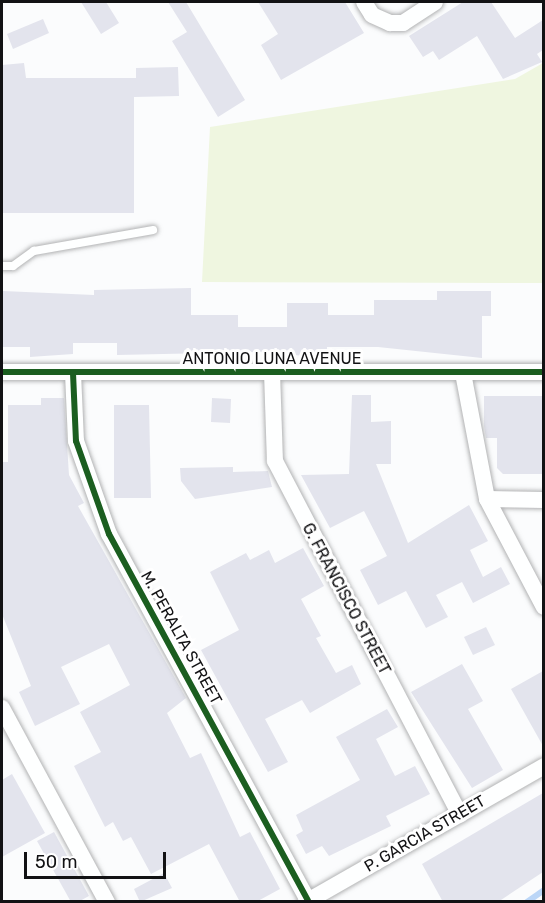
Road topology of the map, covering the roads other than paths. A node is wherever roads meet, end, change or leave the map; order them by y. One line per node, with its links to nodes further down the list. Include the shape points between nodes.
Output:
1 (364, 2): 2 (street, via 372,15 390,23 403,23)
2 (435, 2)
3 (153, 230): 4 (lane, via 34,251 13,266)
4 (2, 266)
5 (2, 372): 8 (street, ANTONIO LUNA AVENUE)
6 (272, 372): 8 (street, ANTONIO LUNA AVENUE); 9 (street, ANTONIO LUNA AVENUE); 15 (street, G. FRANCISCO STREET, via 275,461)
7 (543, 372): 9 (street, ANTONIO LUNA AVENUE)
8 (74, 373): 16 (street, M. PERALTA STREET, via 76,441 109,534)
9 (463, 373): 10 (street)
10 (487, 499): 11 (street); 12 (street)
11 (543, 500)
12 (543, 607)
13 (2, 708): 17 (street)
14 (543, 766): 15 (street, P. GARCIA STREET)
15 (460, 814): 16 (street, P. GARCIA STREET)
16 (307, 901)
17 (107, 902)

